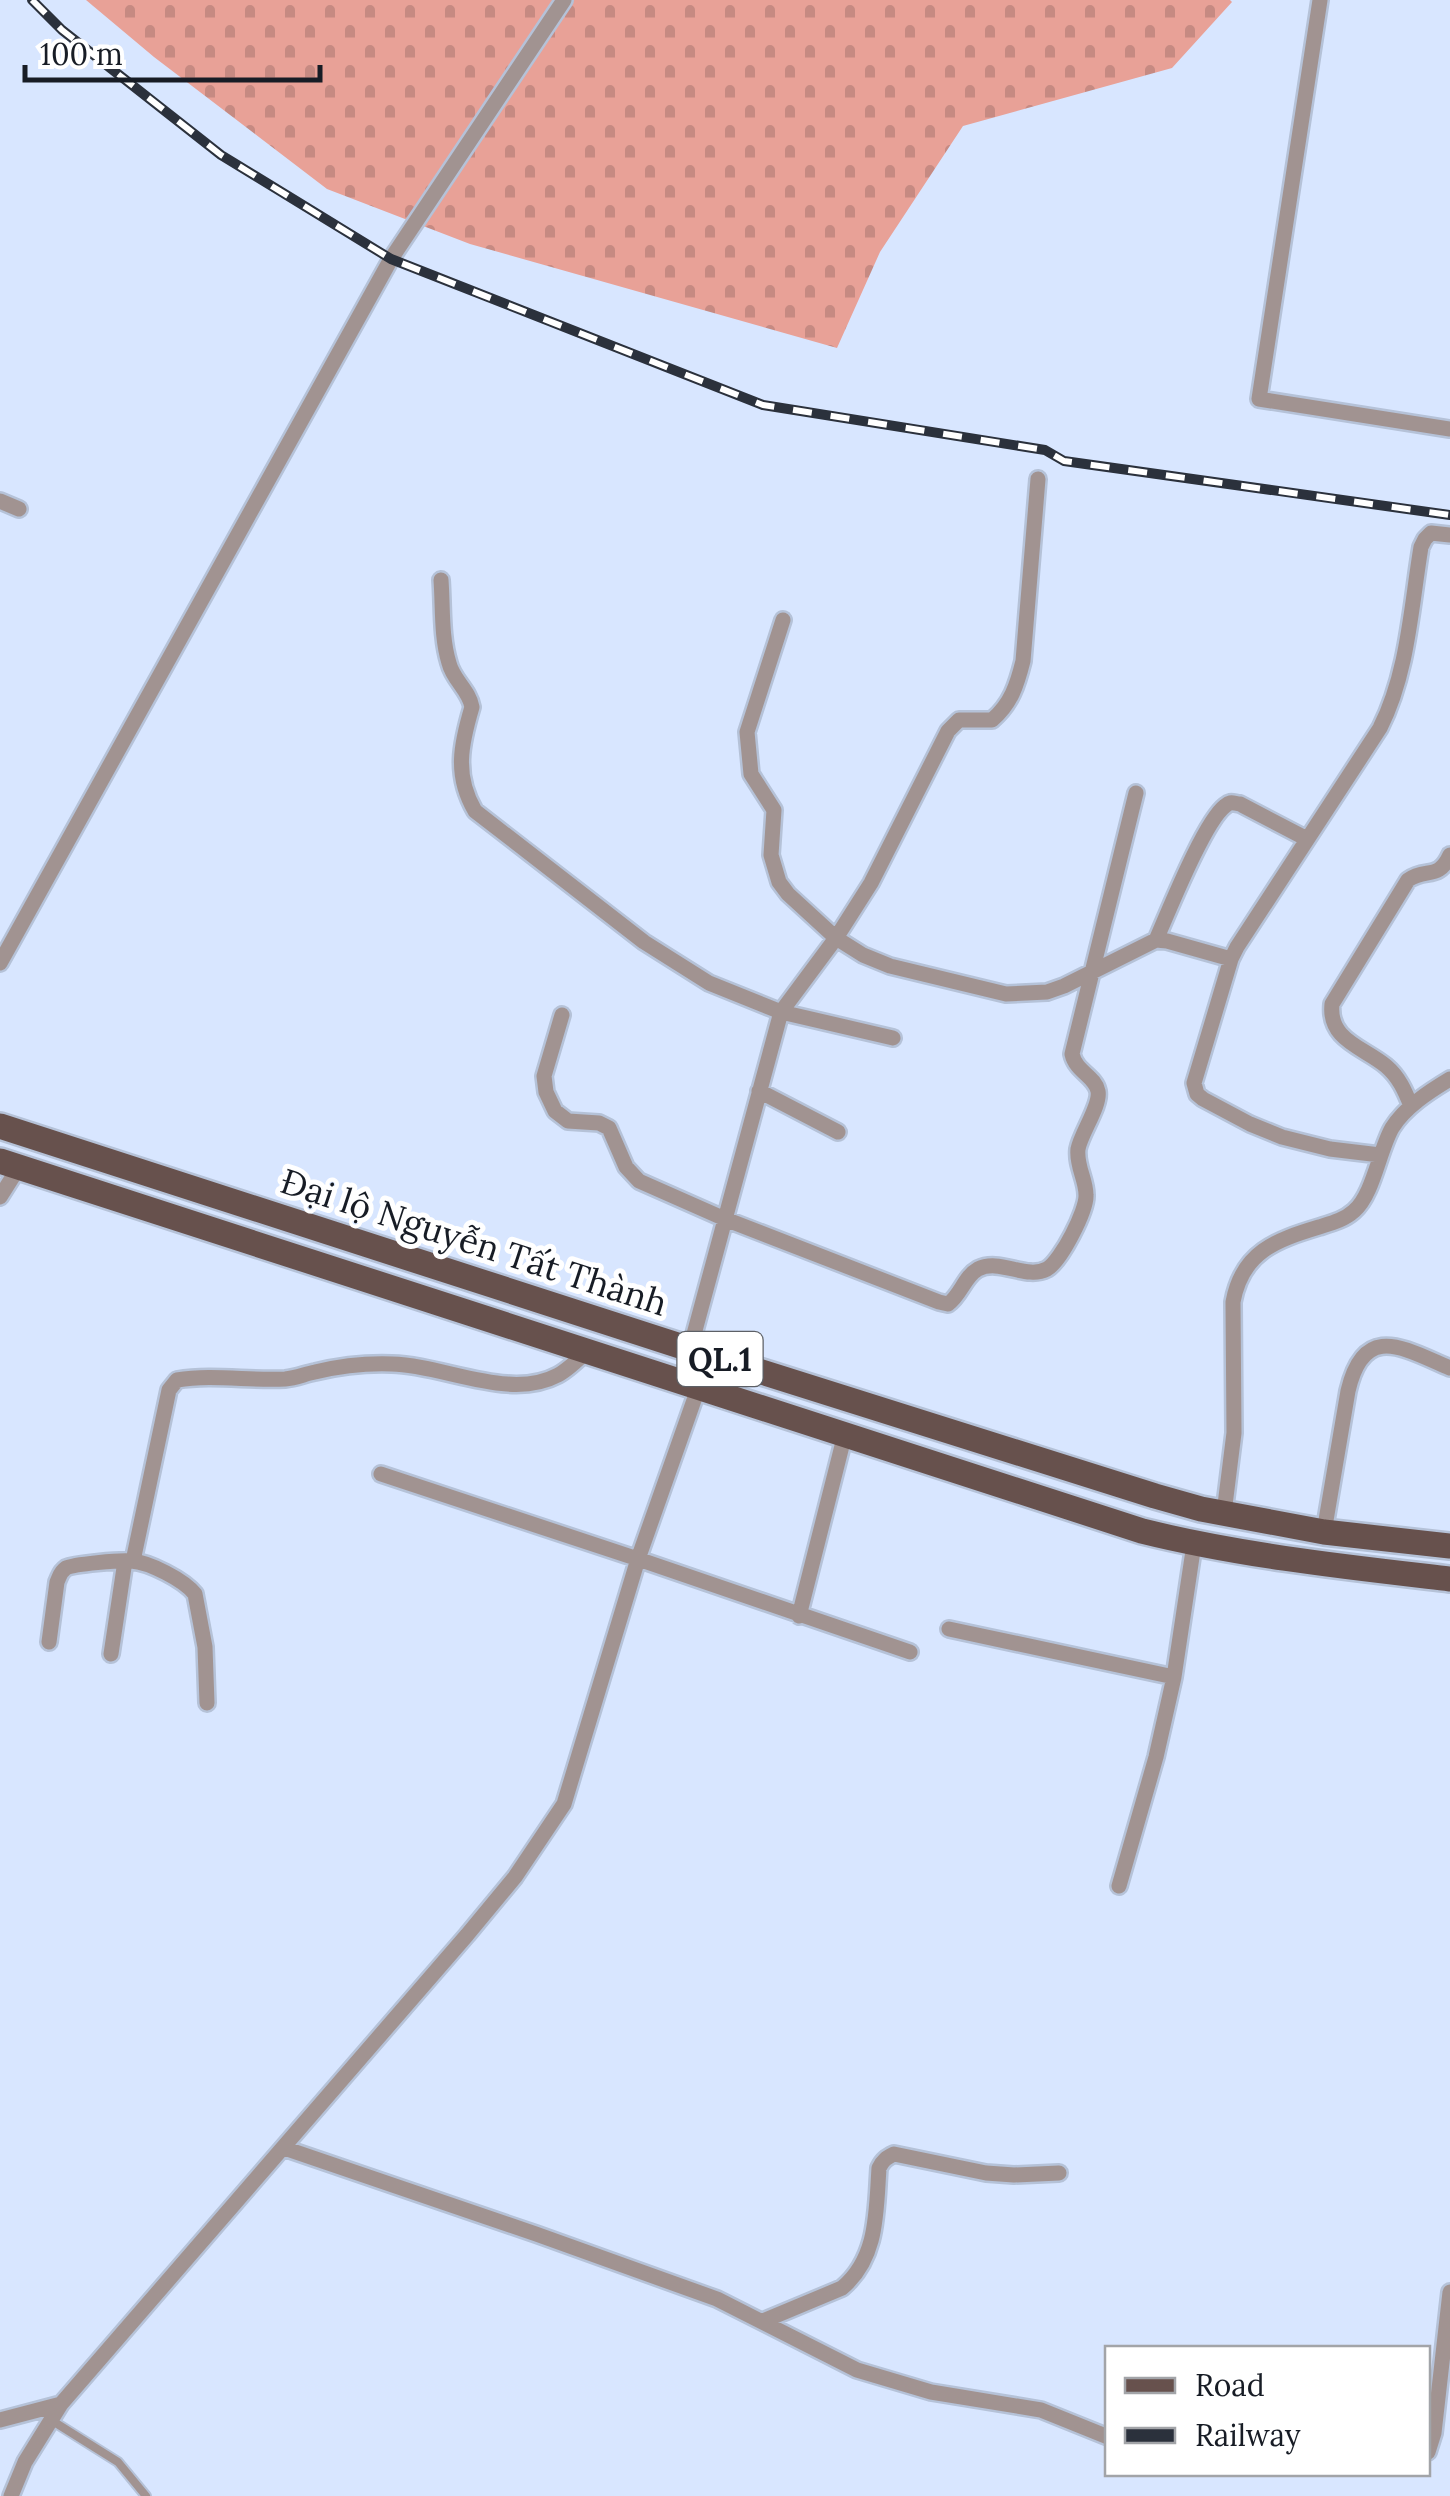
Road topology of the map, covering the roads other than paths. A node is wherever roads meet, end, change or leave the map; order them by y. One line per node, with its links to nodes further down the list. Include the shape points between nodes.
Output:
1 (564, 0): 16 (street, via 391,259)
2 (1320, 0): 3 (street, via 1259,399)
3 (1450, 429)
4 (1038, 479): 13 (street, via 1016,688 992,720 960,720 948,731)
5 (0, 502): 6 (street)
6 (18, 508)
7 (1450, 534): 11 (street, via 1425,538 1391,707)
8 (441, 580): 18 (street, via 448,662 472,706 460,750 475,811 644,942 709,983)
9 (783, 620): 13 (street, via 747,732 750,774 774,810 772,855 779,882)
10 (1136, 793): 17 (street)
11 (1306, 840): 14 (street, via 1240,804 1224,806); 15 (street)
12 (1450, 855): 23 (street, via 1441,870 1408,880 1332,1004 1337,1033 1385,1066)
13 (836, 938): 17 (street, via 890,966 1006,994 1047,992); 18 (street)
14 (1156, 940): 15 (street); 17 (street)
15 (1231, 959): 26 (street, via 1194,1082 1198,1094 1282,1137)
16 (0, 962)
17 (1091, 971): 29 (street, via 1072,1054 1099,1095 1078,1153 1086,1206 1044,1271 981,1268 948,1304)
18 (781, 1012): 20 (street); 22 (street)
19 (562, 1015): 29 (street, via 544,1076 555,1111 568,1121 609,1128 639,1181)
20 (892, 1038)
21 (1450, 1078): 23 (street)
22 (760, 1091): 25 (street); 29 (street)
23 (1411, 1106): 26 (street)
24 (0, 1126): 31 (main road, Đại lộ Nguyễn Tất Thành / QL.1)
25 (838, 1132)
26 (1380, 1155): 36 (street, via 1359,1207 1265,1248 1235,1288 1234,1433)
27 (10, 1164): 28 (street); 30 (main road, Đại lộ Nguyễn Tất Thành / QL.1)
28 (0, 1198)
29 (726, 1219): 31 (street)
30 (588, 1350): 33 (main road, Đại lộ Nguyễn Tất Thành / QL.1); 41 (street, via 562,1373 524,1384 395,1364 268,1380 177,1380 169,1390)
31 (701, 1353): 33 (main road); 36 (main road, Đại lộ Nguyễn Tất Thành / QL.1)
32 (1450, 1368): 37 (street, via 1393,1345 1368,1351 1359,1361)
33 (699, 1386): 34 (main road, Đại lộ Nguyễn Tất Thành / QL.1); 40 (street)
34 (845, 1434): 38 (main road, Đại lộ Nguyễn Tất Thành / QL.1); 43 (street)
35 (381, 1474): 40 (street)
36 (1212, 1511): 37 (main road, Đại lộ Nguyễn Tất Thành / QL.1); 38 (main road)
37 (1324, 1532): 39 (main road, Đại lộ Nguyễn Tất Thành / QL.1)
38 (1194, 1544): 42 (main road, Đại lộ Nguyễn Tất Thành / QL.1); 48 (street)
39 (1450, 1546)
40 (638, 1559): 43 (street); 51 (street, via 564,1804 515,1877)
41 (128, 1561): 45 (street, via 63,1570); 47 (street); 49 (street, via 174,1577 195,1594)
42 (1450, 1578)
43 (799, 1616): 46 (street)
44 (950, 1629): 48 (street)
45 (49, 1642)
46 (910, 1652)
47 (111, 1654)
48 (1174, 1677): 50 (street)
49 (207, 1703)
50 (1119, 1886)
51 (284, 2148): 54 (street); 55 (street)
52 (1059, 2173): 54 (street, via 986,2173 894,2154 880,2168 876,2227 853,2279)
53 (1450, 2292): 59 (street)
54 (762, 2320): 58 (street, via 856,2370 930,2392 1040,2410)
55 (61, 2404): 56 (street); 57 (street)
56 (0, 2420)
57 (51, 2420): 60 (street); 61 (lane, via 118,2462)
58 (1105, 2436)
59 (1430, 2446)
60 (11, 2496)
61 (146, 2496)

